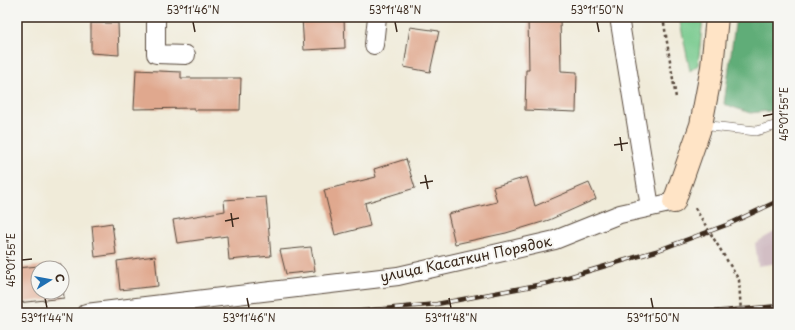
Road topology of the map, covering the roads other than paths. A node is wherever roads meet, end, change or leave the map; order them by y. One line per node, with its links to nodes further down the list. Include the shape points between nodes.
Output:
1 (156, 17): 6 (street, via 156,54)
2 (378, 17): 5 (street)
3 (619, 17): 10 (street)
4 (717, 17): 8 (main road, via 712,67)
5 (374, 45)
6 (186, 54)
7 (778, 124): 8 (lane, via 756,131)
8 (701, 125): 9 (main road)
9 (684, 205): 10 (street, улица Касаткин Порядок)
10 (650, 207): 11 (street, улица Касаткин Порядок, via 620,214 555,240 398,276)
11 (86, 313)

